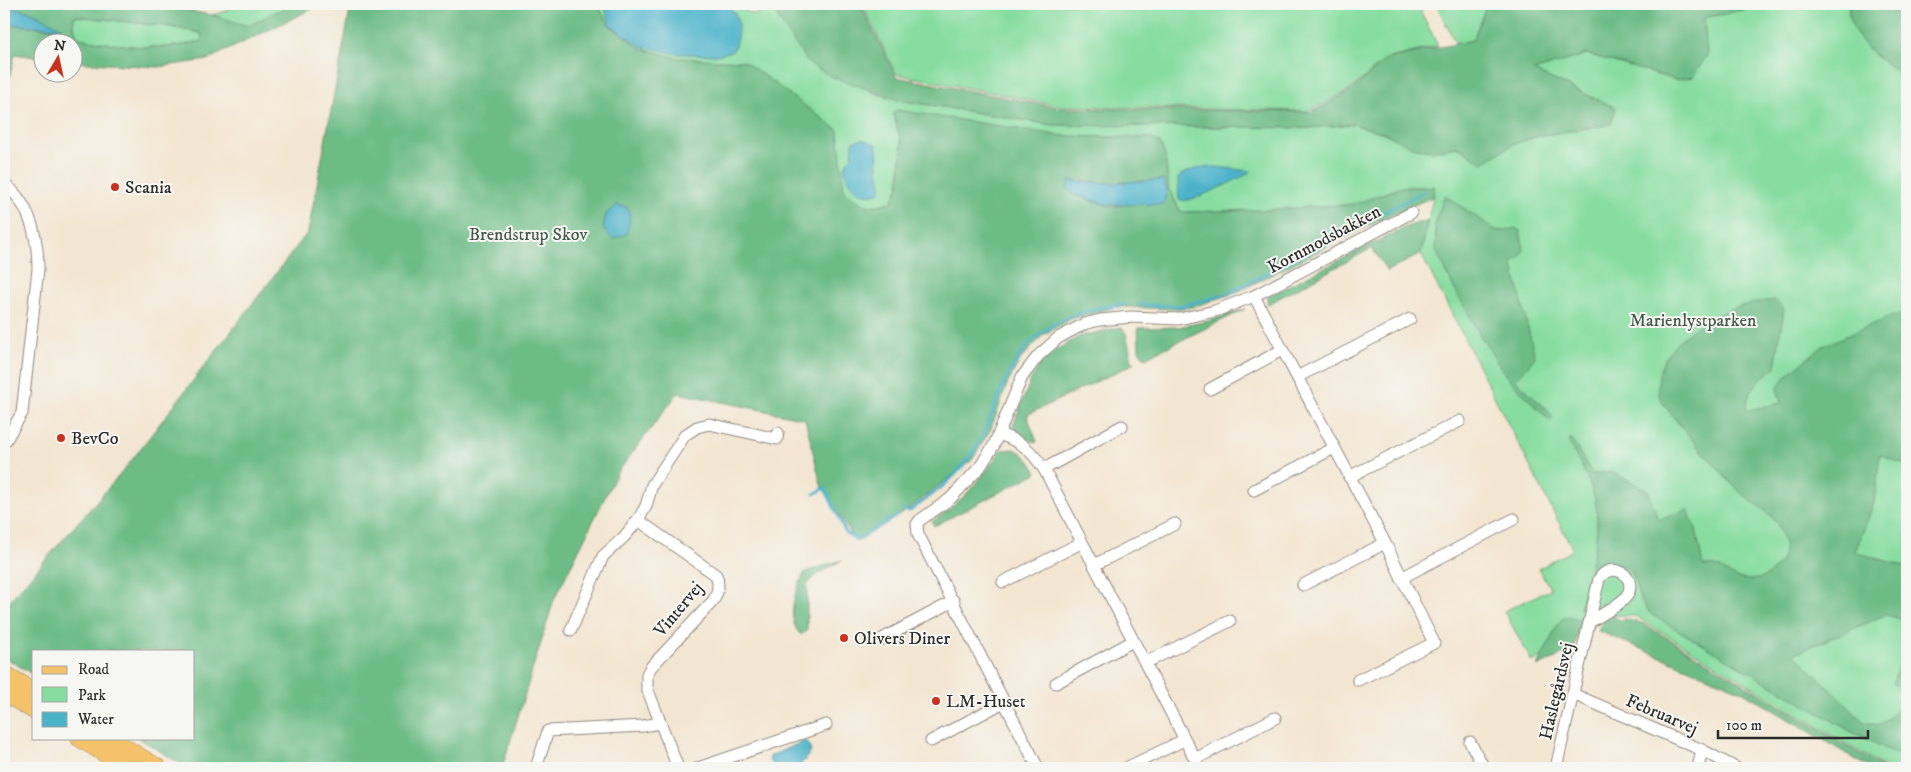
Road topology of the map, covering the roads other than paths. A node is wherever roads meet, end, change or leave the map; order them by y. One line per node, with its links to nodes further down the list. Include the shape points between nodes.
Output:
1 (4, 183): 12 (street, via 24,205 33,226 38,269 22,413)
2 (1410, 213): 3 (street, Kornmodsbakken)
3 (1254, 296): 5 (street); 11 (street, Kornmodsbakken, via 1196,316 1171,319 1131,316 1084,324 1070,331 1048,346 1029,366)
4 (1410, 319): 6 (street)
5 (1282, 350): 6 (street); 7 (street)
6 (1297, 377): 13 (street)
7 (1210, 389)
8 (1460, 421): 15 (street)
9 (1122, 426): 14 (street)
10 (778, 433): 18 (street, via 776,438 709,424 692,429 652,485)
11 (999, 434): 14 (street, via 1017,440 1030,450); 26 (street, Kornmodsbakken, via 969,480 917,524 918,534)
12 (4, 443)
13 (1334, 448): 15 (street); 16 (street)
14 (1044, 469): 20 (street)
15 (1349, 477): 21 (street)
16 (1254, 490)
17 (1514, 519): 23 (street)
18 (638, 520): 29 (street, via 603,556); 42 (street, Vintervej, via 716,575 718,584 713,601 647,674 647,688)
19 (1175, 524): 22 (street)
20 (1081, 543): 22 (street); 24 (street)
21 (1385, 543): 23 (street); 25 (street)
22 (1094, 565): 31 (street)
23 (1401, 578): 34 (street, via 1434,643)
24 (1002, 582)
25 (1303, 585)
26 (954, 601): 30 (street); 39 (street)
27 (1230, 621): 32 (street)
28 (1590, 622): 28 (street, Haslegårdsvej, via 1628,594 1629,581 1622,572 1612,570 1600,578); 38 (street, Haslegårdsvej)
29 (571, 630)
30 (880, 640)
31 (1133, 641): 32 (street); 35 (street)
32 (1145, 664): 46 (street)
33 (4, 674): 36 (main road)
34 (1358, 680)
35 (1056, 683)
36 (32, 691)
37 (4, 692): 40 (main road)
38 (1573, 694): 49 (street, Februarvej); 58 (street, Haslegårdsvej)
39 (1004, 702): 47 (street); 55 (street)
40 (32, 709)
41 (1275, 718): 46 (street, via 1195,759)
42 (660, 723): 52 (street, via 548,732); 53 (street, Vintervej)
43 (826, 724): 54 (street)
44 (83, 740): 50 (main road)
45 (112, 740): 51 (main road)
46 (1184, 740): 56 (street)
47 (931, 741)
48 (1470, 742): 57 (street)
49 (1702, 750): 59 (street); 60 (street, Februarvej)
50 (129, 768)
51 (158, 768)
52 (536, 768)
53 (678, 768)
54 (698, 768)
55 (1038, 768)
56 (1126, 768)
57 (1484, 768)
58 (1556, 768)
59 (1698, 768)
60 (1736, 768)

